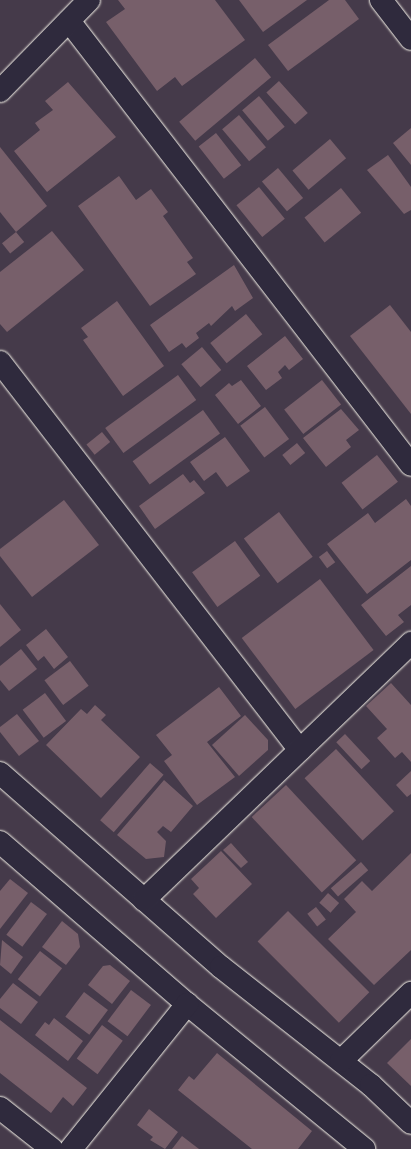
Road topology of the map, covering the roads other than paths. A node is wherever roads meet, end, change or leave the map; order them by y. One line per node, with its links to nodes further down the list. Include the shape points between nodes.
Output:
1 (89, 0): 3 (street)
2 (381, 0): 4 (street)
3 (69, 21): 5 (street); 7 (street)
4 (411, 39)
5 (0, 91)
6 (0, 362): 9 (street)
7 (411, 465)
8 (411, 643): 9 (street)
9 (300, 750): 12 (street)
10 (0, 773): 12 (street)
11 (0, 842): 14 (street)
12 (144, 900): 15 (street, via 221,967)
13 (411, 993): 15 (street)
14 (187, 1004): 19 (street); 20 (street)
15 (341, 1061): 17 (street)
16 (0, 1108): 18 (street)
17 (411, 1123)
18 (52, 1149)
19 (71, 1149)
20 (364, 1149)

